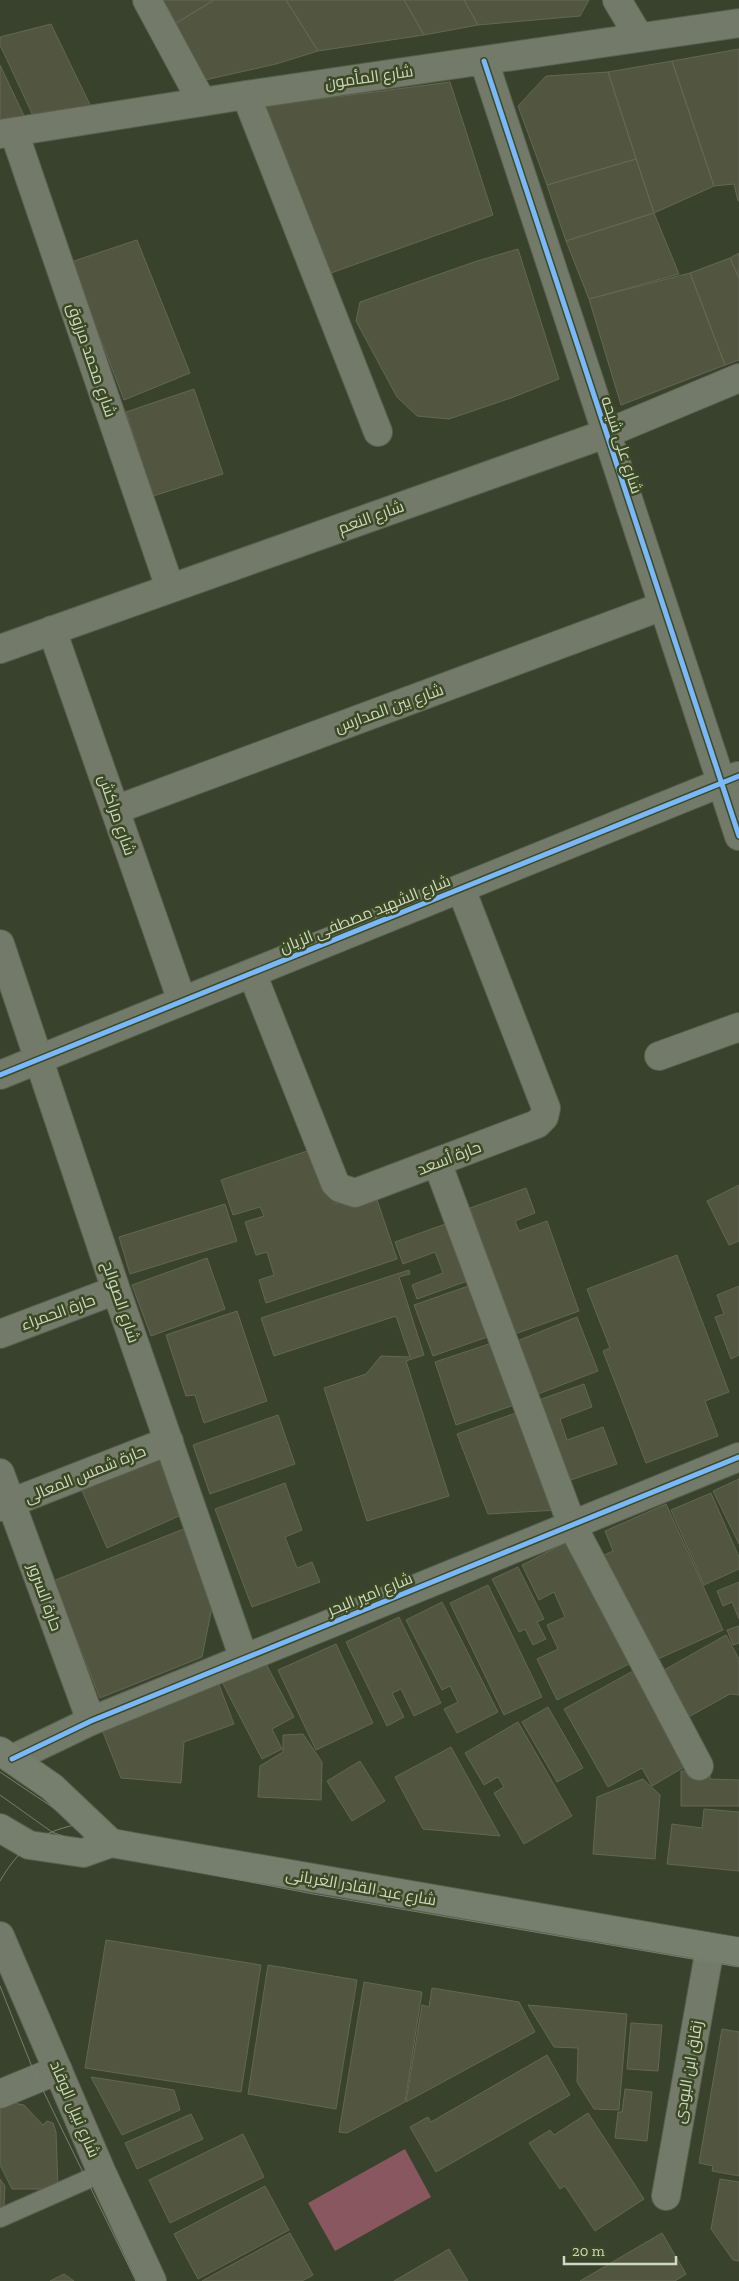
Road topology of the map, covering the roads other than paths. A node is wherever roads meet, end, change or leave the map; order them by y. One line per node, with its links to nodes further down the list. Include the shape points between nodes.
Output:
1 (147, 0): 7 (street)
2 (617, 0): 4 (street)
3 (739, 22): 4 (street, شارع المأمون)
4 (639, 37): 5 (street, شارع المأمون)
5 (484, 60): 6 (street, شارع المأمون); 11 (street, شارع على شيحه)
6 (246, 95): 7 (street, شارع المأمون); 10 (street)
7 (202, 102): 8 (street, شارع المأمون)
8 (7, 133): 12 (street, شارع محمد مرزوق)
9 (739, 378): 11 (street, شارع النعم)
10 (378, 432)
11 (605, 434): 12 (street, شارع النعم); 13 (street, شارع على شيحه)
12 (170, 588): 14 (street, شارع النعم)
13 (663, 606): 16 (street, شارع على شيحه); 17 (street, شارع بين المدارس)
14 (52, 630): 15 (street, شارع النعم); 17 (street, شارع مراكش)
15 (0, 649)
16 (731, 779): 18 (street, شارع على شيحه); 19 (street, شارع الشهيد مصطفى الزيان)
17 (115, 810): 22 (street, شارع مراكش)
18 (739, 836)
19 (461, 889): 21 (street, شارع الشهيد مصطفى الزيان); 27 (street, حارة أسعد, via 546,1108 544,1117 537,1124)
20 (1, 948): 25 (street, شارع الصوالح)
21 (252, 973): 22 (street, شارع الشهيد مصطفى الزيان); 27 (street, حارة أسعد, via 335,1184 355,1193)
22 (182, 1001): 25 (street, شارع الشهيد مصطفى الزيان)
23 (739, 1027): 24 (street)
24 (658, 1056)
25 (39, 1059): 26 (street, شارع الشهيد مصطفى الزيان); 28 (street, شارع الصوالح)
26 (0, 1075)
27 (437, 1162): 34 (street)
28 (116, 1290): 29 (street, حارة الحمراء); 30 (street, شارع الصوالح)
29 (0, 1334)
30 (169, 1441): 33 (street, حارة شمس المعالى); 35 (street, شارع الصوالح)
31 (739, 1457): 34 (street, شارع امير البحر)
32 (0, 1473): 33 (street, حارة السرور)
33 (5, 1505): 36 (street, حارة السرور)
34 (572, 1525): 35 (street, شارع امير البحر); 38 (street)
35 (244, 1658): 36 (street, شارع امير البحر)
36 (91, 1721): 37 (street, شارع امير البحر)
37 (6, 1755): 40 (main road, via 52,1788)
38 (699, 1766)
39 (0, 1828): 40 (main road, via 29,1845 83,1853)
40 (111, 1843): 42 (main road, شارع عبد القادر الغريانى)
41 (0, 1936): 44 (street, شارع نبيل الوقاد)
42 (710, 1948): 43 (main road, شارع عبد القادر الغريانى); 47 (street, زقاق ابن البودى)
43 (739, 1952)
44 (58, 2070): 45 (street); 46 (street, شارع نبيل الوقاد)
45 (0, 2094)
46 (102, 2173): 48 (lane); 49 (street, شارع نبيل الوقاد)
47 (666, 2196)
48 (0, 2218)
49 (152, 2281)

